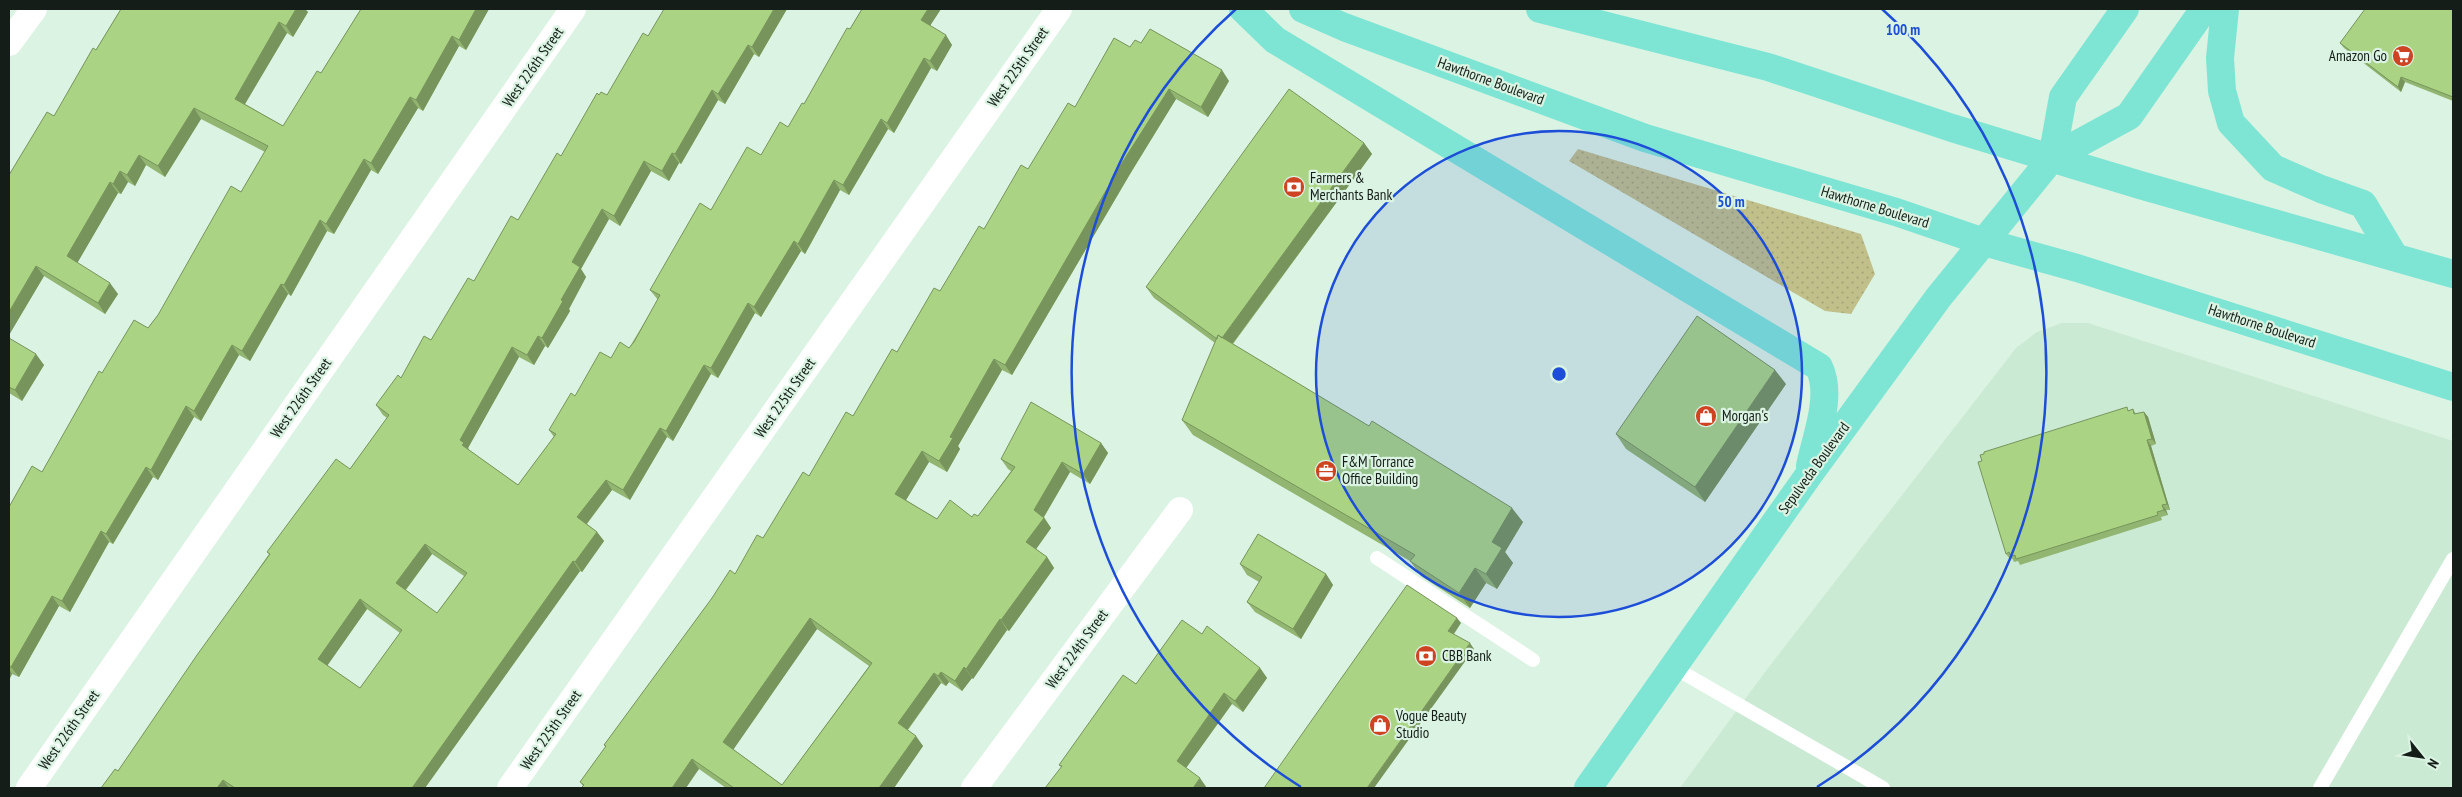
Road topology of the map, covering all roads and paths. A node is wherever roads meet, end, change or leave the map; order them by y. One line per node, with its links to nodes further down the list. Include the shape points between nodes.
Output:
1 (34, 9): 10 (street)
2 (573, 9): 22 (street, West 226th Street)
3 (1059, 9): 23 (street, West 225th Street)
4 (1243, 9): 16 (main road, via 1275,40 1819,368 1824,379 1824,398)
5 (1303, 9): 12 (main road, Hawthorne Boulevard, via 1645,138 1896,212)
6 (1540, 9): 11 (main road, via 1768,67)
7 (2125, 9): 11 (main road, Sepulveda Boulevard, via 2063,98)
8 (2204, 9): 11 (main road, Sepulveda Boulevard, via 2129,116)
9 (2225, 9): 13 (main road, via 2220,58 2222,91 2231,123 2273,168 2363,204)
10 (9, 43)
11 (2052, 158): 12 (main road, Sepulveda Boulevard); 13 (main road)
12 (1984, 242): 15 (main road, Hawthorne Boulevard, via 2077,268); 16 (main road, Sepulveda Boulevard, via 1938,298)
13 (2394, 256): 14 (main road)
14 (2453, 274)
15 (2453, 387)
16 (1808, 476): 21 (main road, Sepulveda Boulevard)
17 (1180, 510): 24 (street, West 224th Street)
18 (1377, 558): 20 (lane)
19 (2453, 559): 27 (lane)
20 (1533, 660)
21 (1673, 667): 25 (main road, Sepulveda Boulevard); 26 (lane)
22 (28, 788)
23 (510, 788)
24 (974, 788)
25 (1588, 788)
26 (1883, 788)
27 (2320, 788)

